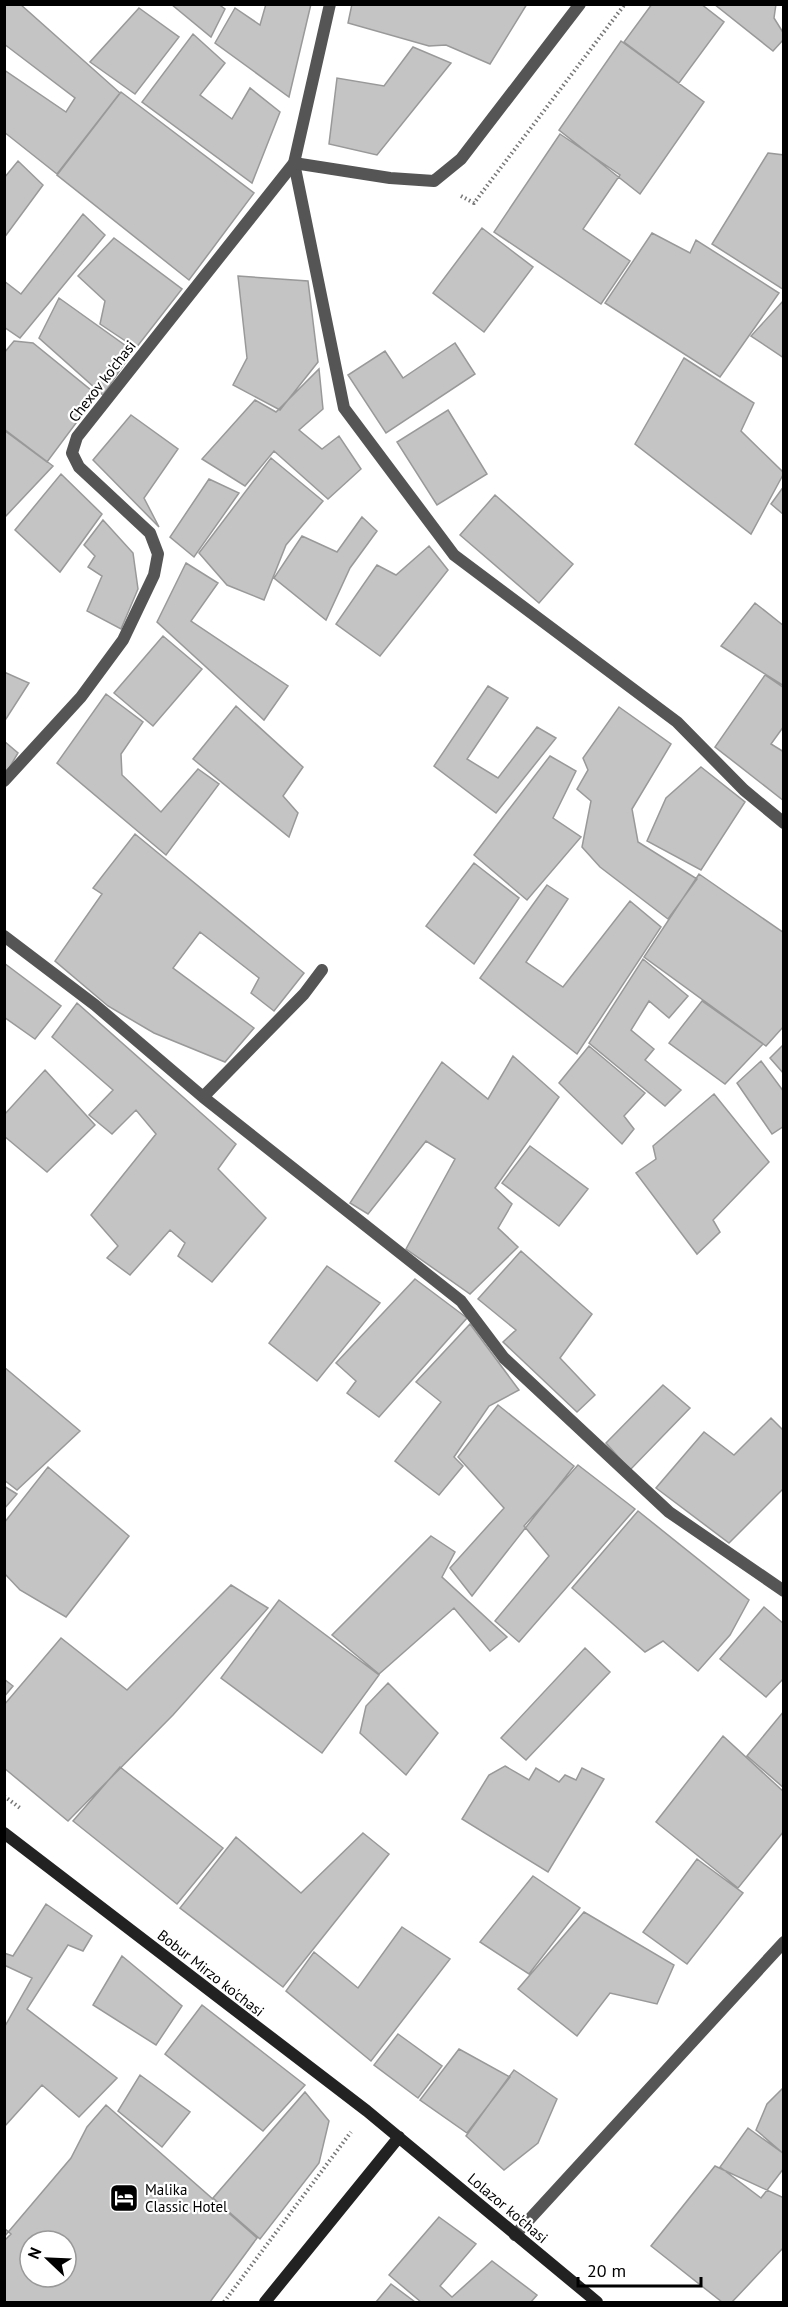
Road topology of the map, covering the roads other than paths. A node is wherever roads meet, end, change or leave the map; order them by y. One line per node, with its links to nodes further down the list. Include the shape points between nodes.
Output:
1 (330, 4): 3 (street, Chexov ko'chasi)
2 (580, 4): 3 (street, via 461,159 434,181)
3 (294, 163): 4 (street, Chexov ko'chasi, via 76,437 72,453 79,467 150,533 158,554 154,575 123,640 81,697); 5 (street, via 344,408 350,417 454,555 677,723)
4 (4, 781)
5 (783, 824)
6 (4, 936): 8 (street, via 95,1005)
7 (322, 970): 8 (street, via 304,994)
8 (203, 1097): 9 (street, via 461,1301 504,1358 669,1512)
9 (783, 1591)
10 (4, 1833): 12 (street, Bobur Mirzo ko'chasi)
11 (783, 1942): 13 (street)
12 (399, 2137): 13 (street, Lolazor ko'chasi); 14 (street)
13 (516, 2235): 15 (street, Lolazor ko'chasi)
14 (266, 2302)
15 (597, 2302)

